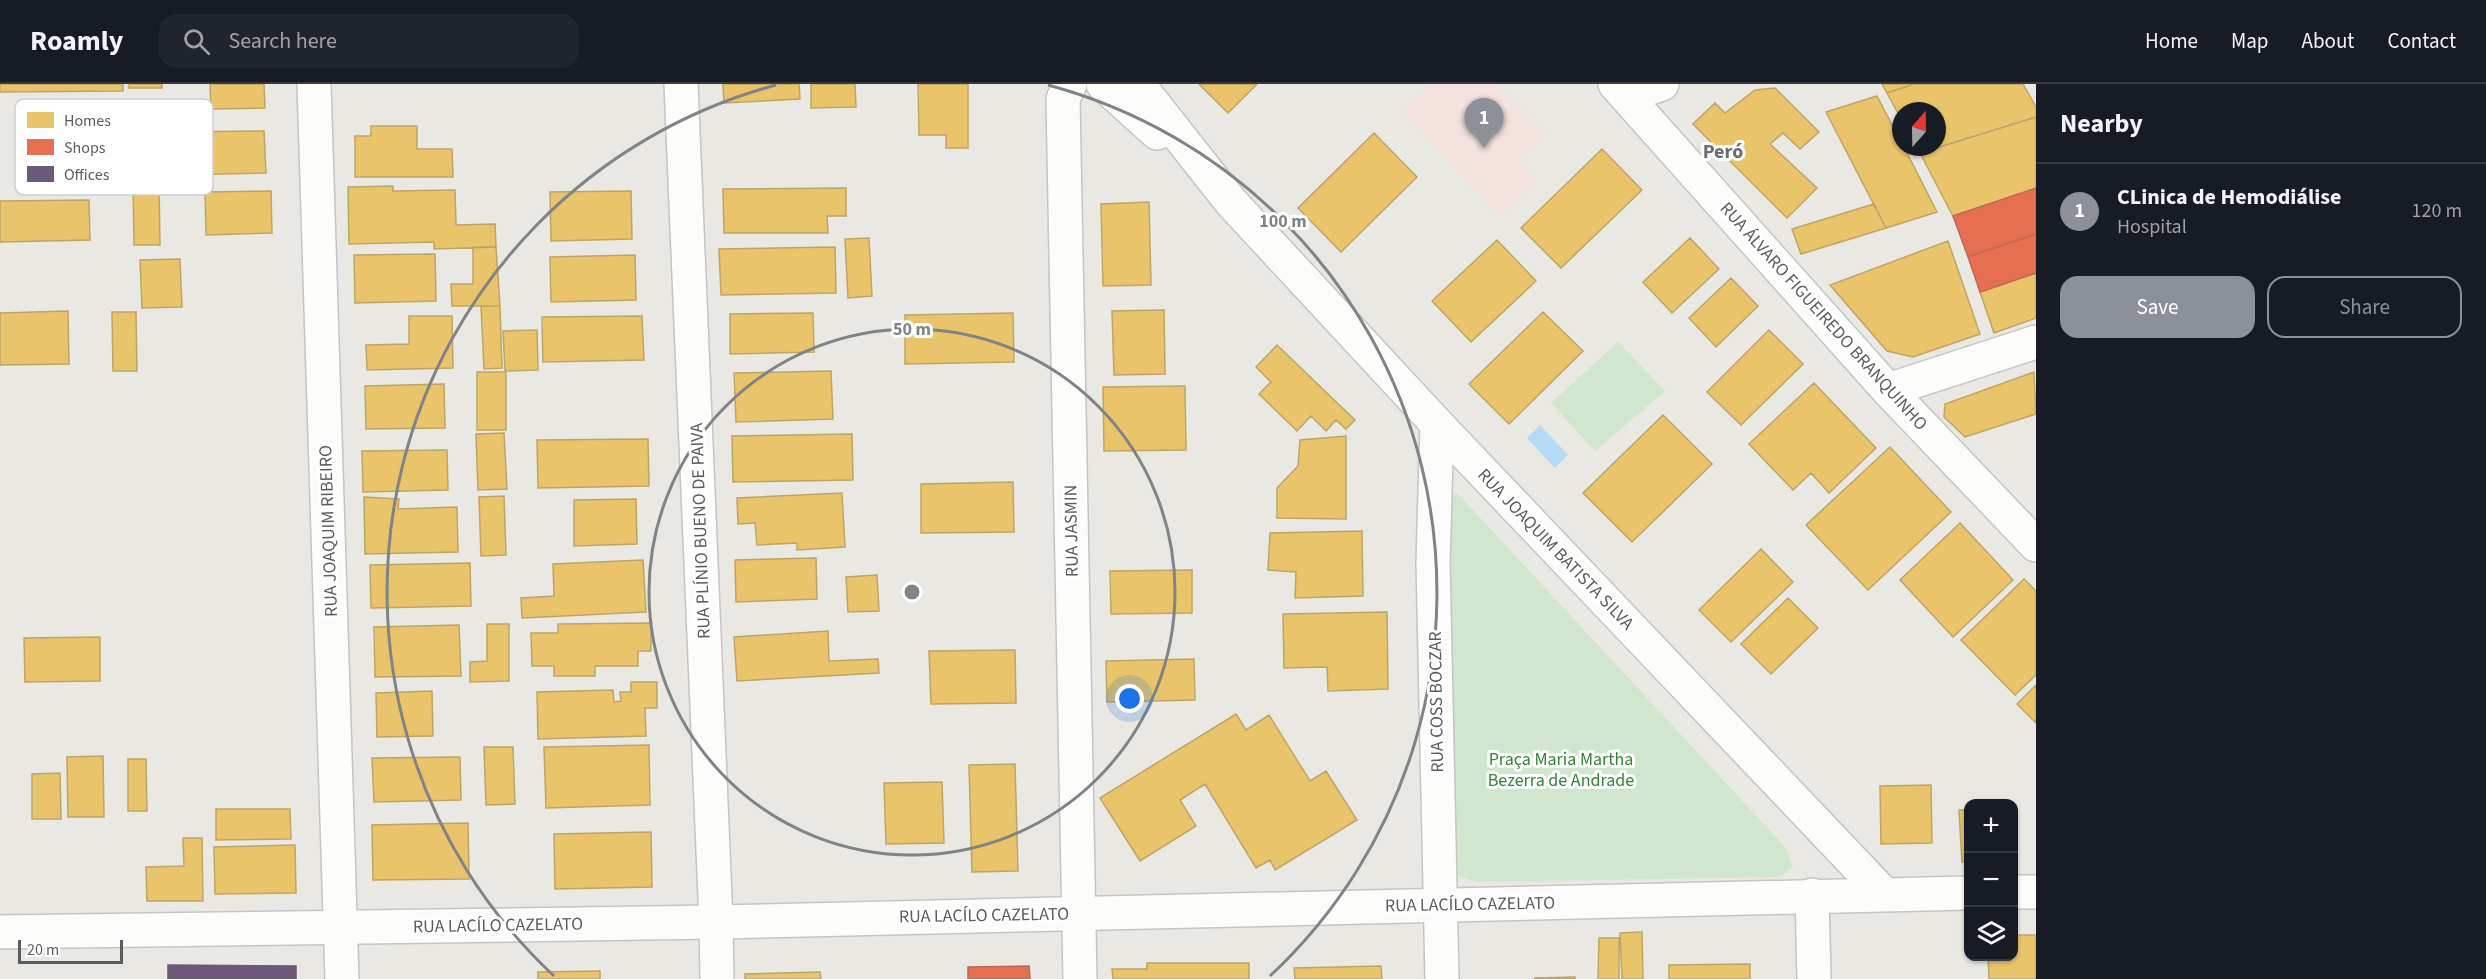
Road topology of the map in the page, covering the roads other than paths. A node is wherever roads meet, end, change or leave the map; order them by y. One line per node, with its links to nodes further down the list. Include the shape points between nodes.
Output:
1 (314, 84): 21 (street, RUA JOAQUIM RIBEIRO)
2 (681, 84): 20 (street, RUA PLÍNIO BUENO DE PAIVA)
3 (1070, 84): 19 (street, RUA JASMIN, via 1063,99)
4 (1103, 84): 8 (street, RUA JOAQUIM BATISTA SILVA)
5 (1138, 84): 8 (street, RUA JOAQUIM BATISTA SILVA)
6 (1662, 84): 7 (street)
7 (1621, 90): 10 (street, RUA ÁLVARO FIGUEIREDO BRANQUINHO)
8 (1231, 202): 11 (street, RUA JOAQUIM BATISTA SILVA)
9 (2036, 342): 10 (street)
10 (1888, 390): 12 (street, RUA ÁLVARO FIGUEIREDO BRANQUINHO)
11 (1437, 424): 16 (street, RUA JOAQUIM BATISTA SILVA); 18 (street, RUA COSS BOCZAR, via 1433,563)
12 (2036, 545)
13 (2036, 891): 14 (street)
14 (2018, 892)
15 (1964, 893): 16 (street, RUA LACÍLO CAZELATO)
16 (1884, 894): 17 (street, RUA LACÍLO CAZELATO)
17 (1812, 896): 18 (street, RUA LACÍLO CAZELATO); 27 (street)
18 (1441, 905): 19 (street, RUA LACÍLO CAZELATO); 26 (street, RUA COSS BOCZAR)
19 (1078, 913): 20 (street, RUA LACÍLO CAZELATO); 25 (street, RUA JASMIN)
20 (716, 922): 21 (street, RUA LACÍLO CAZELATO); 24 (street, RUA PLÍNIO BUENO DE PAIVA)
21 (341, 927): 22 (street, RUA LACÍLO CAZELATO); 23 (street, RUA JOAQUIM RIBEIRO)
22 (0, 933)
23 (342, 979)
24 (717, 979)
25 (1080, 979)
26 (1442, 979)
27 (1815, 979)

